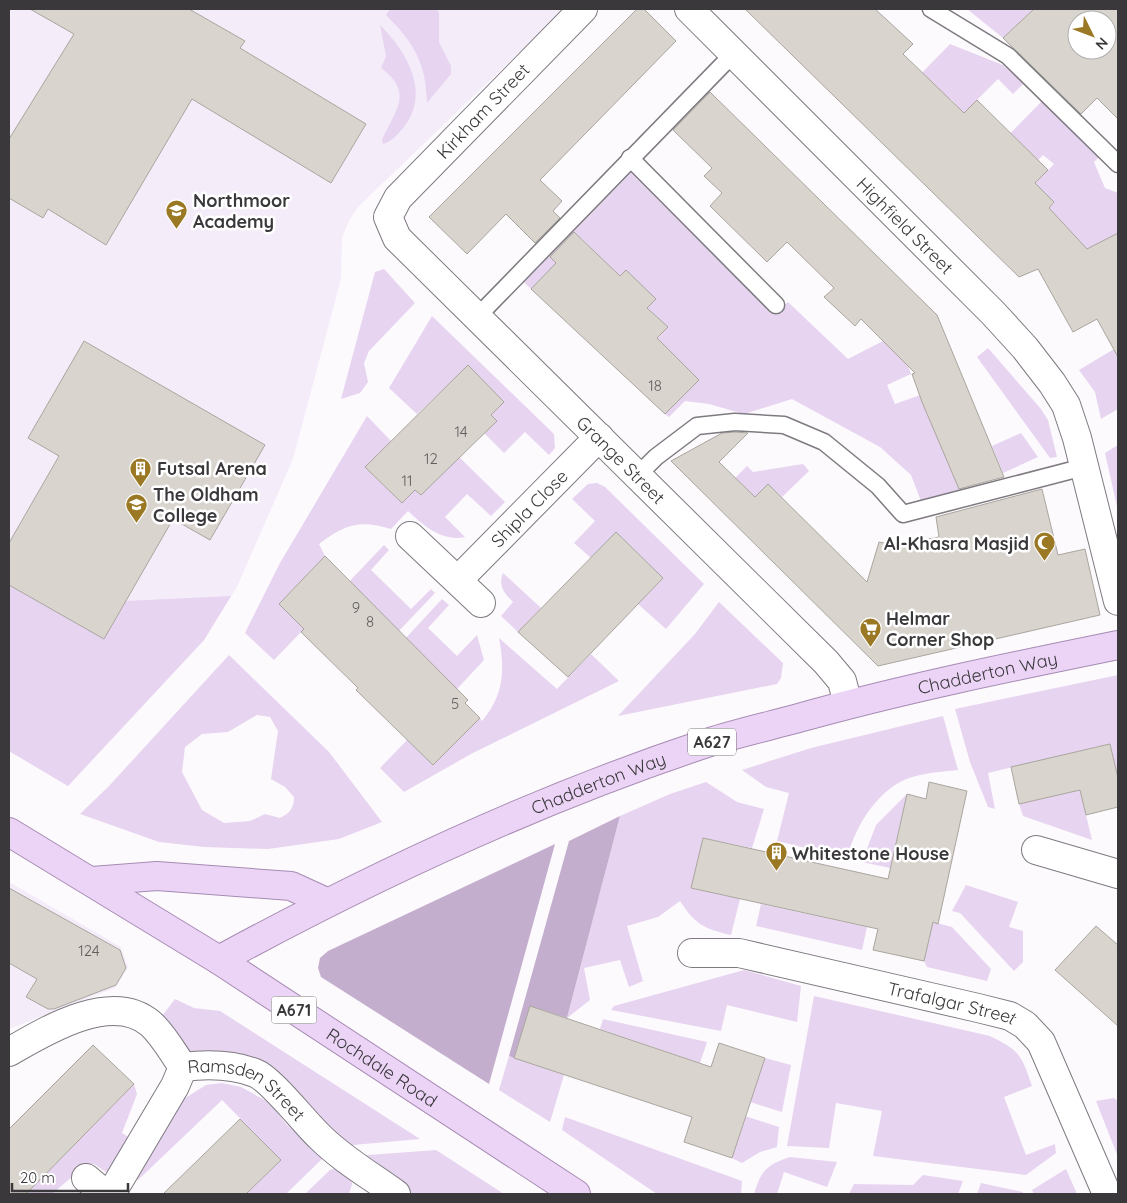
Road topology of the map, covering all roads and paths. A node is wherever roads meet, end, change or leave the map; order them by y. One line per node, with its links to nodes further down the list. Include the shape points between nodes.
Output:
1 (583, 9): 7 (street, Kirkham Street, via 398,198)
2 (931, 9): 6 (lane, via 1008,56)
3 (697, 11): 4 (street, Highfield Street)
4 (735, 52): 5 (lane); 11 (street, Highfield Street, via 1025,348 1066,406)
5 (630, 158): 8 (lane); 9 (lane)
6 (1118, 164)
7 (388, 217): 9 (street, Grange Street, via 397,238)
8 (776, 305)
9 (476, 317): 10 (street, Grange Street)
10 (599, 436): 12 (street, Grange Street); 14 (street, Shipla Close)
11 (1084, 467): 12 (lane, via 903,514 878,486 824,442 784,425 735,422 696,426); 15 (street, Highfield Street)
12 (638, 475): 18 (street, Grange Street, via 826,662 842,681)
13 (410, 536): 14 (street)
14 (458, 580): 16 (street)
15 (1118, 601)
16 (481, 603)
17 (1118, 645): 18 (main road, Chadderton Way / A627, via 939,681)
18 (848, 704): 23 (main road, Chadderton Way / A627, via 708,743 575,791)
19 (9, 832): 22 (main road, Rochdale Road / A671)
20 (1036, 850): 21 (street)
21 (1118, 874)
22 (92, 881): 23 (main road, via 157,876 291,886); 25 (main road, Rochdale Road / A671)
23 (326, 902): 25 (main road, Chadderton Way)
24 (692, 953): 31 (street, Trafalgar Street, via 748,956 1002,1014 1025,1025 1041,1042 1052,1064)
25 (220, 960): 30 (main road, Rochdale Road / A671)
26 (9, 1052): 27 (street, Ramsden Street, via 86,1015 111,1009 150,1023)
27 (183, 1067): 28 (street); 29 (street, Ramsden Street, via 234,1067 256,1073 321,1139)
28 (111, 1194)
29 (396, 1194)
30 (576, 1194)
31 (1106, 1194)

